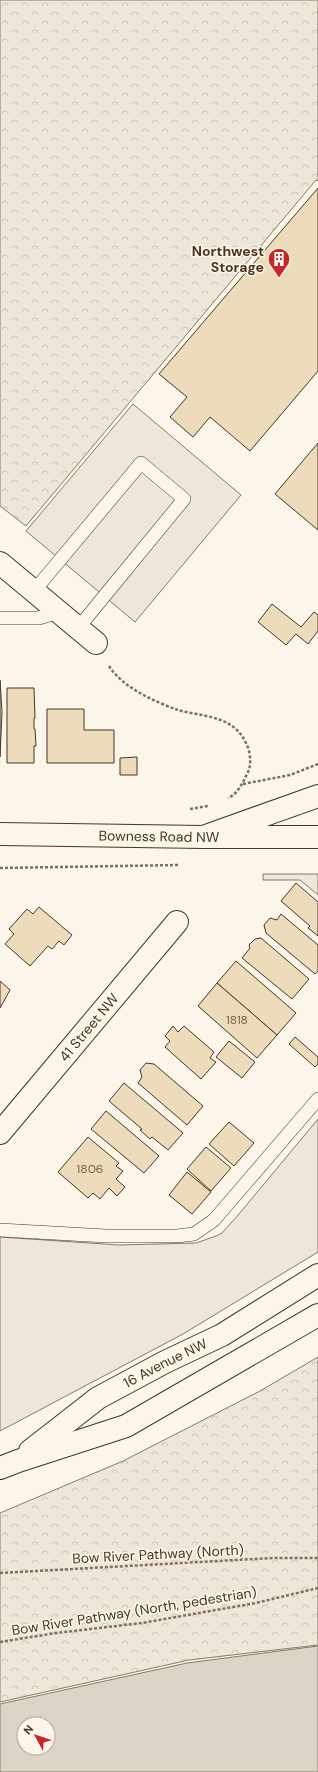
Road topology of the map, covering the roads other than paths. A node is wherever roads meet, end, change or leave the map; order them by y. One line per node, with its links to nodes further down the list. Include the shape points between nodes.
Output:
1 (0, 563): 2 (main road)
2 (34, 591): 3 (main road); 5 (lane, via 141,463 184,500)
3 (58, 612): 4 (lane, via 39,618); 5 (main road)
4 (0, 618)
5 (79, 627): 6 (main road)
6 (96, 643)
7 (318, 796): 9 (main road)
8 (0, 834): 9 (main road, Bowness Road NW)
9 (203, 837): 10 (main road, Bowness Road NW)
10 (318, 837)
11 (177, 922): 13 (main road, 41 Street NW)
12 (318, 1099): 14 (lane, via 214,1220 194,1234 106,1236)
13 (0, 1133)
14 (0, 1230)
15 (318, 1275): 17 (main road, 16 Avenue NW, via 222,1335 98,1398)
16 (318, 1315): 17 (main road, 16 Avenue NW, via 126,1426)
17 (9, 1464)

